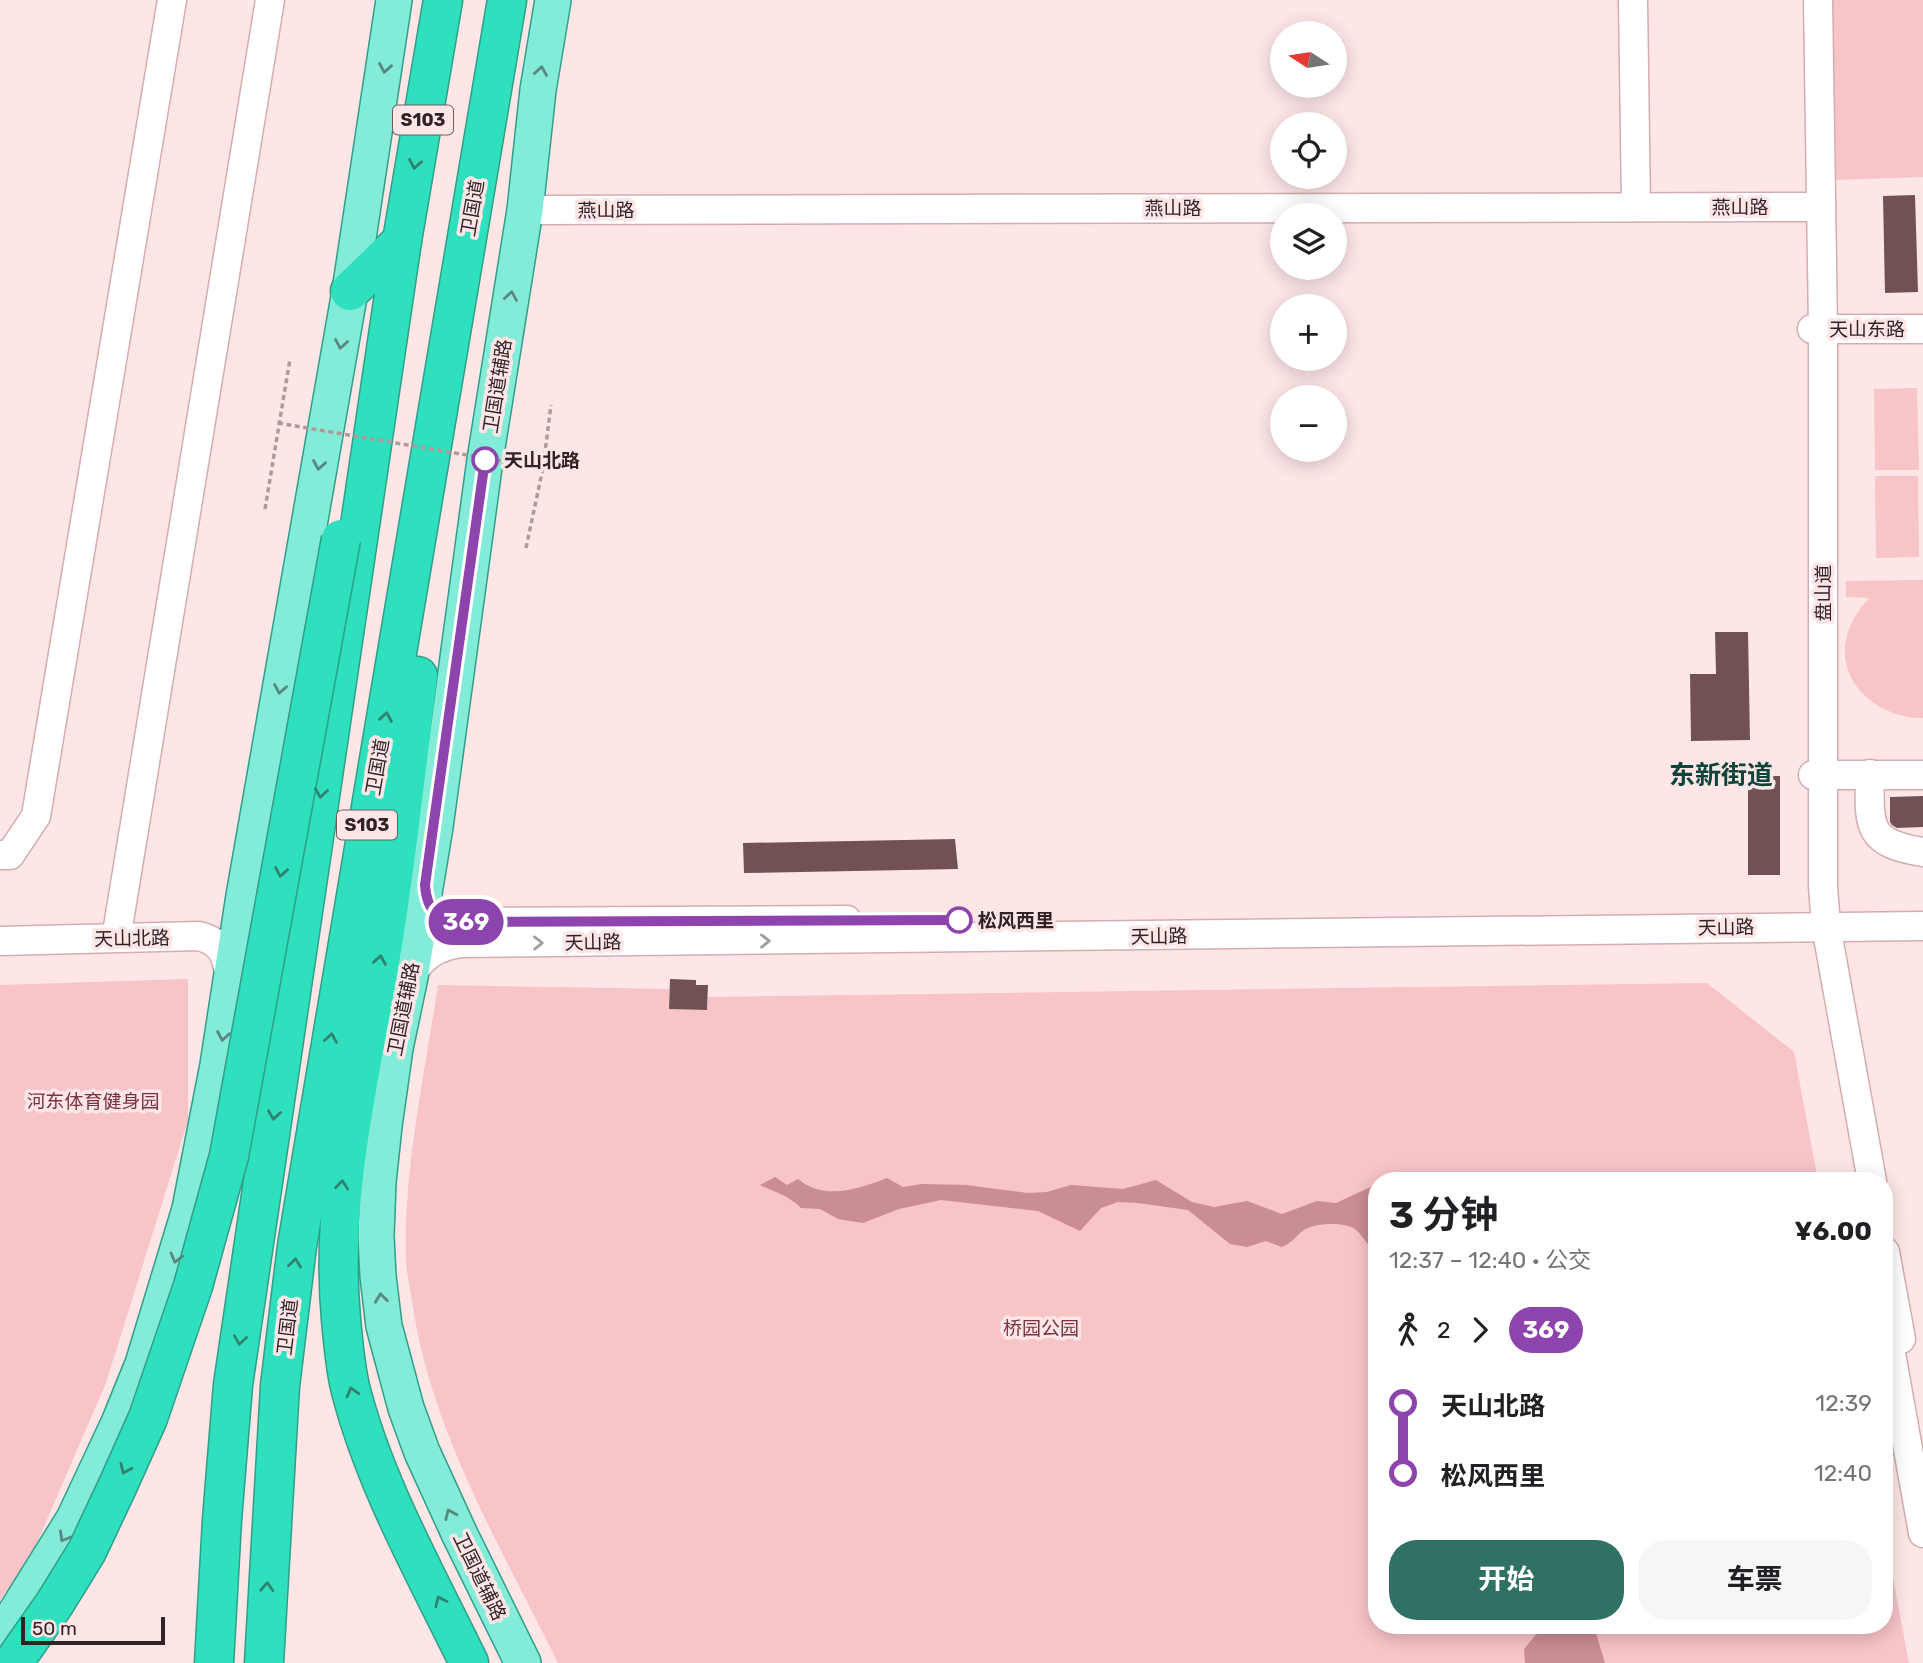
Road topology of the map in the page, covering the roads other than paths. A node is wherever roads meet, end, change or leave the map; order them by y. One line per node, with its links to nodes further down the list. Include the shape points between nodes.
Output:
1 (172, 0): 22 (street, via 36,816 10,855)
2 (270, 0): 28 (street)
3 (394, 0): 15 (main road, one-way to 15)
4 (443, 0): 13 (highway, S103, one-way to 13)
5 (507, 0): 14 (highway, 卫国道 / S103)
6 (553, 0): 12 (main road, 卫国道辅路, one-way to 6)
7 (1633, 0): 11 (street)
8 (1806, 0): 10 (street, 盘山道)
9 (1818, 0): 10 (street, 盘山道)
10 (1816, 206): 11 (street, 燕山路); 16 (street, 盘山道)
11 (1636, 207): 12 (street, 燕山路)
12 (525, 210): 23 (main road, 卫国道辅路, one-way to 12)
13 (402, 241): 15 (highway); 40 (highway, S103, one-way to 40, via 233,1385); 42 (highway, one-way to 42, bridge, via 341,539 229,1156 193,1286 152,1405 118,1485 87,1550)
14 (464, 260): 41 (highway, 卫国道 / S103, one-way to 14, via 280,1386 297,1246); 43 (highway, one-way to 14, via 386,1488 365,1433 343,1346 337,1253 342,1182 385,937)
15 (350, 290): 24 (main road, one-way to 24)
16 (1818, 329): 17 (street, 天山东路); 19 (street, 盘山道)
17 (1923, 329)
18 (1870, 774): 19 (street); 20 (street); 21 (street, via 1869,811 1874,829 1895,847)
19 (1818, 775): 26 (street, 盘山道)
20 (1923, 775)
21 (1923, 852)
22 (0, 855)
23 (425, 885): 26 (street, 天山路, via 432,911 447,920 465,922); 31 (main road, 卫国道辅路)
24 (244, 896): 28 (street, 天山北路, via 230,916 215,923); 32 (main road)
25 (1923, 911): 26 (street, 天山路)
26 (1820, 918): 27 (street, 天山路); 31 (street, 天山路, one-way to 26, via 434,949 461,943); 33 (street, 盘山道); 34 (street, 盘山道)
27 (1923, 926)
28 (118, 927): 29 (street, 天山北路)
29 (0, 929)
30 (0, 941): 32 (street, 天山北路, via 199,936 220,946)
31 (410, 977): 44 (main road, 卫国道辅路, one-way to 31, via 422,1452 384,1326 378,1276 378,1182 395,1048)
32 (232, 985): 39 (main road, one-way to 39, via 190,1209 143,1364 74,1519)
33 (1859, 1172)
34 (1870, 1172)
35 (1893, 1296): 37 (street)
36 (1893, 1365): 38 (street)
37 (1923, 1463)
38 (1923, 1533)
39 (0, 1638)
40 (214, 1658)
41 (264, 1659)
42 (13, 1663)
43 (469, 1663)
44 (523, 1663)

